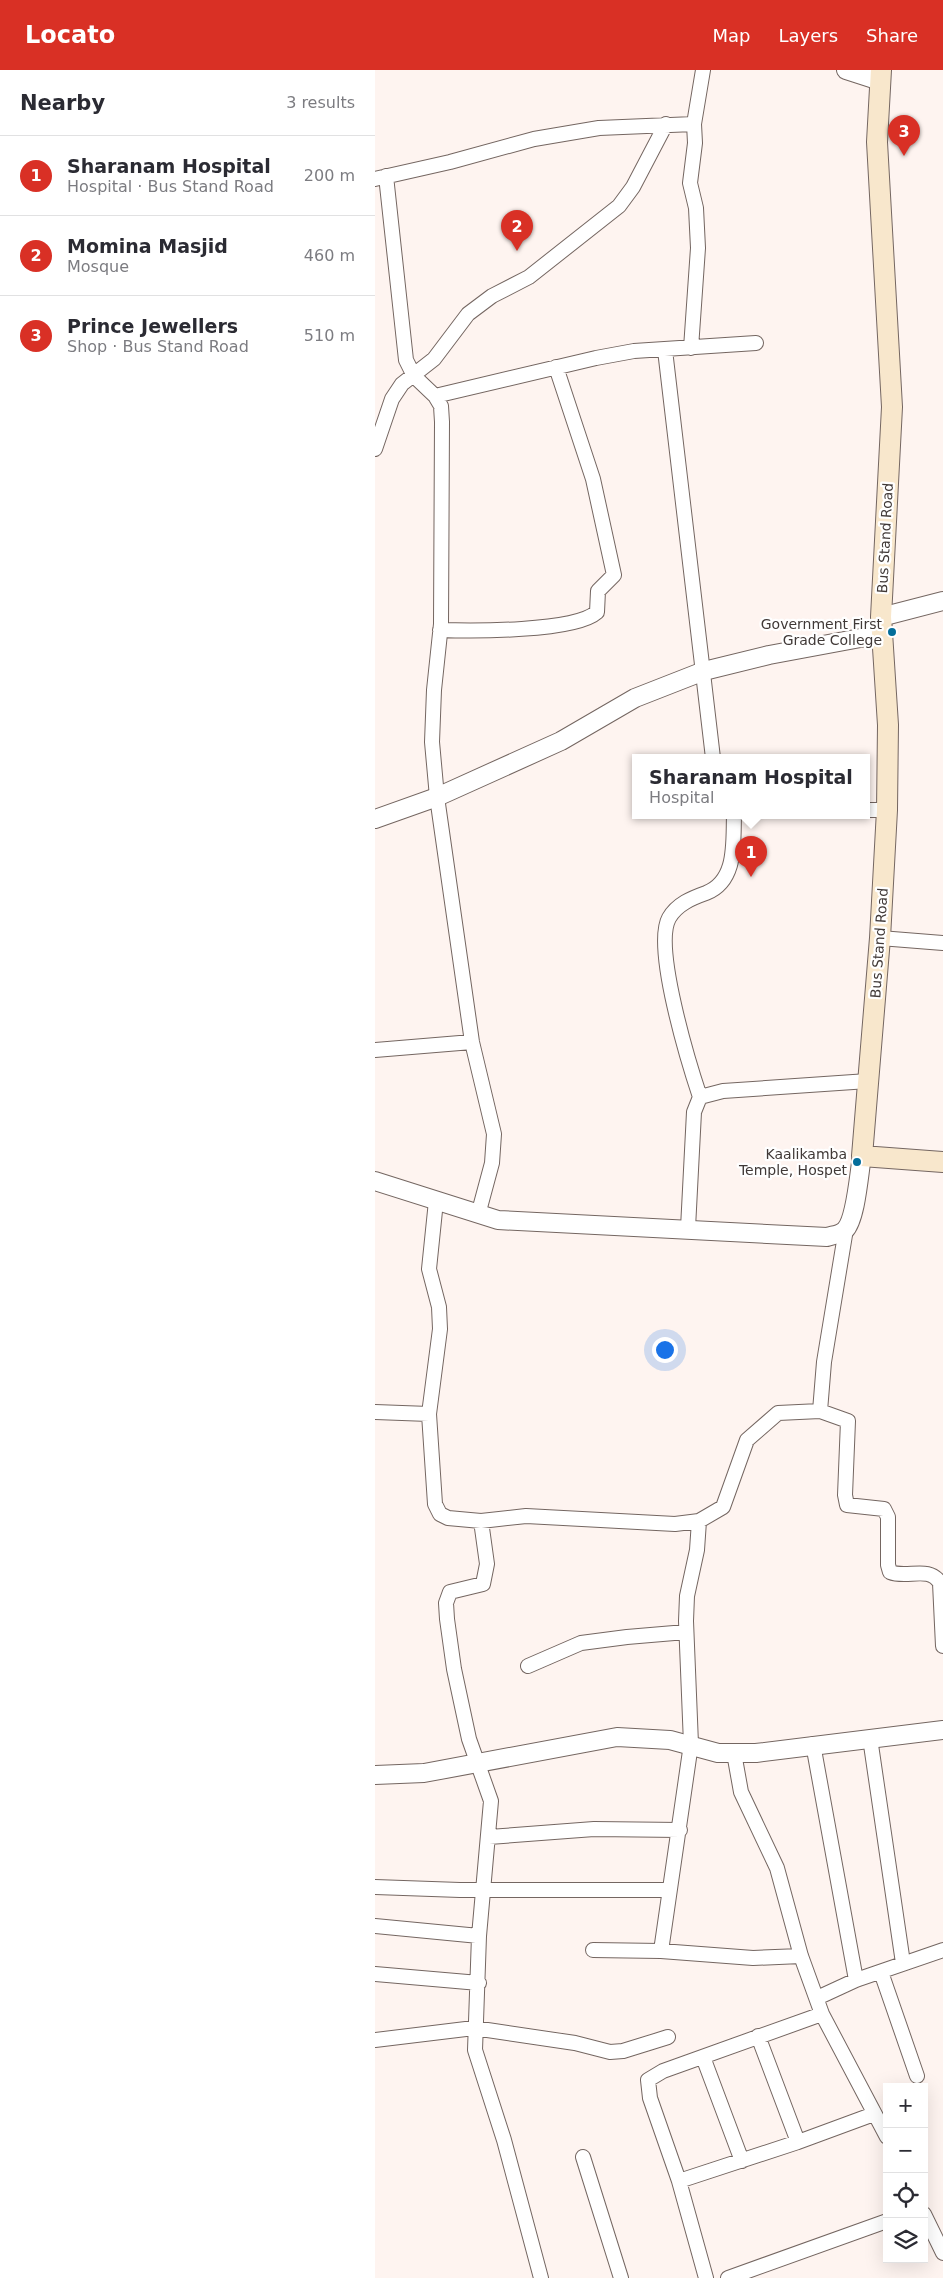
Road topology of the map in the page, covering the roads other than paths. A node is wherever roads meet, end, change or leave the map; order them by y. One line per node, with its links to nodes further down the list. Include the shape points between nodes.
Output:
1 (703, 70): 5 (street)
2 (845, 70): 3 (street)
3 (880, 76): 15 (main road, Bus Stand Road, via 877,142 891,406)
4 (667, 124): 5 (street); 6 (street, via 599,128 534,139); 11 (street, via 619,206 529,277 492,296 468,314 434,359)
5 (694, 124): 8 (street, via 690,183 696,208 698,248)
6 (380, 177): 11 (street, via 406,360)
7 (756, 343): 8 (street)
8 (691, 348): 9 (street)
9 (665, 350): 10 (street, via 634,351); 17 (street)
10 (556, 367): 12 (street); 16 (street, via 588,461 615,576 598,591 597,612 585,618 507,632)
11 (414, 376): 12 (street); 13 (street, via 402,384 392,399)
12 (435, 396): 16 (street, via 441,406 442,422)
13 (375, 449)
14 (943, 601): 15 (street)
15 (881, 626): 17 (street); 21 (main road, Bus Stand Road, via 888,725)
16 (440, 630): 19 (street, via 432,742)
17 (704, 671): 18 (street); 19 (street, via 635,698 561,741)
18 (713, 754)
19 (437, 797): 22 (street); 26 (street)
20 (870, 810): 21 (street)
21 (887, 810): 24 (main road, Bus Stand Road)
22 (375, 819)
23 (734, 819): 29 (street, via 733,855 723,880 717,888 681,904 666,926 665,944 680,1035)
24 (880, 938): 25 (street); 28 (main road, Bus Stand Road)
25 (943, 943)
26 (472, 1042): 27 (street); 34 (street, via 494,1134 492,1163)
27 (375, 1050)
28 (868, 1081): 29 (street, via 723,1091); 30 (main road, Bus Stand Road)
29 (699, 1097): 35 (street, via 694,1112)
30 (862, 1156): 31 (main road); 36 (street, via 851,1218)
31 (943, 1162)
32 (375, 1181): 33 (street)
33 (436, 1201): 34 (street); 39 (street, via 429,1269 439,1307 440,1329)
34 (478, 1214): 35 (street, via 523,1222)
35 (688, 1228): 36 (street, via 827,1236)
36 (846, 1229): 37 (street)
37 (820, 1411): 41 (street, via 778,1413 749,1437 723,1507); 43 (street, via 848,1421 847,1505 884,1509 888,1517 890,1572 897,1575 929,1574 940,1583)
38 (375, 1412): 39 (street)
39 (429, 1414): 40 (street, via 435,1504 440,1514 448,1518)
40 (481, 1521): 41 (street, via 526,1516 642,1524); 50 (street, via 487,1564 483,1584 450,1592 446,1603 448,1638)
41 (699, 1521): 42 (street, via 697,1550 687,1596)
42 (686, 1632): 44 (street, via 581,1643); 47 (street)
43 (943, 1646)
44 (528, 1666)
45 (943, 1730): 46 (street)
46 (870, 1738): 48 (street); 63 (street)
47 (691, 1744): 49 (street, via 718,1753); 50 (street, via 617,1737); 52 (street)
48 (813, 1744): 49 (street); 66 (street)
49 (734, 1753): 62 (street, via 741,1792 777,1868)
50 (476, 1762): 51 (street, via 424,1773); 53 (street, via 491,1801)
51 (375, 1776)
52 (680, 1830): 53 (street, via 594,1830); 56 (street)
53 (489, 1837): 55 (street)
54 (375, 1887): 55 (street)
55 (483, 1890): 56 (street); 58 (street)
56 (669, 1890): 61 (street)
57 (375, 1926): 58 (street)
58 (479, 1936): 67 (street)
59 (593, 1950): 61 (street)
60 (943, 1950): 63 (street)
61 (661, 1951): 62 (street, via 753,1958)
62 (801, 1956): 68 (street)
63 (903, 1963): 64 (street)
64 (881, 1972): 66 (street); 75 (street)
65 (375, 1974): 67 (street)
66 (856, 1980): 68 (street)
67 (479, 1983): 70 (street)
68 (817, 1998): 69 (street)
69 (823, 2014): 71 (street); 76 (street)
70 (474, 2028): 72 (street, via 575,2043 610,2052); 73 (street); 85 (street, via 477,2057 504,2140)
71 (758, 2036): 74 (street); 78 (street)
72 (667, 2037)
73 (375, 2040)
74 (703, 2056): 80 (street); 81 (street, via 648,2080 650,2098)
75 (917, 2076)
76 (873, 2114): 77 (street); 78 (street)
77 (883, 2130)
78 (798, 2142): 80 (street)
79 (583, 2157): 86 (street)
80 (742, 2161): 81 (street)
81 (679, 2181): 87 (street)
82 (926, 2218): 84 (street)
83 (883, 2222): 88 (street)
84 (943, 2253)
85 (541, 2278)
86 (621, 2278)
87 (706, 2278)
88 (728, 2278)

